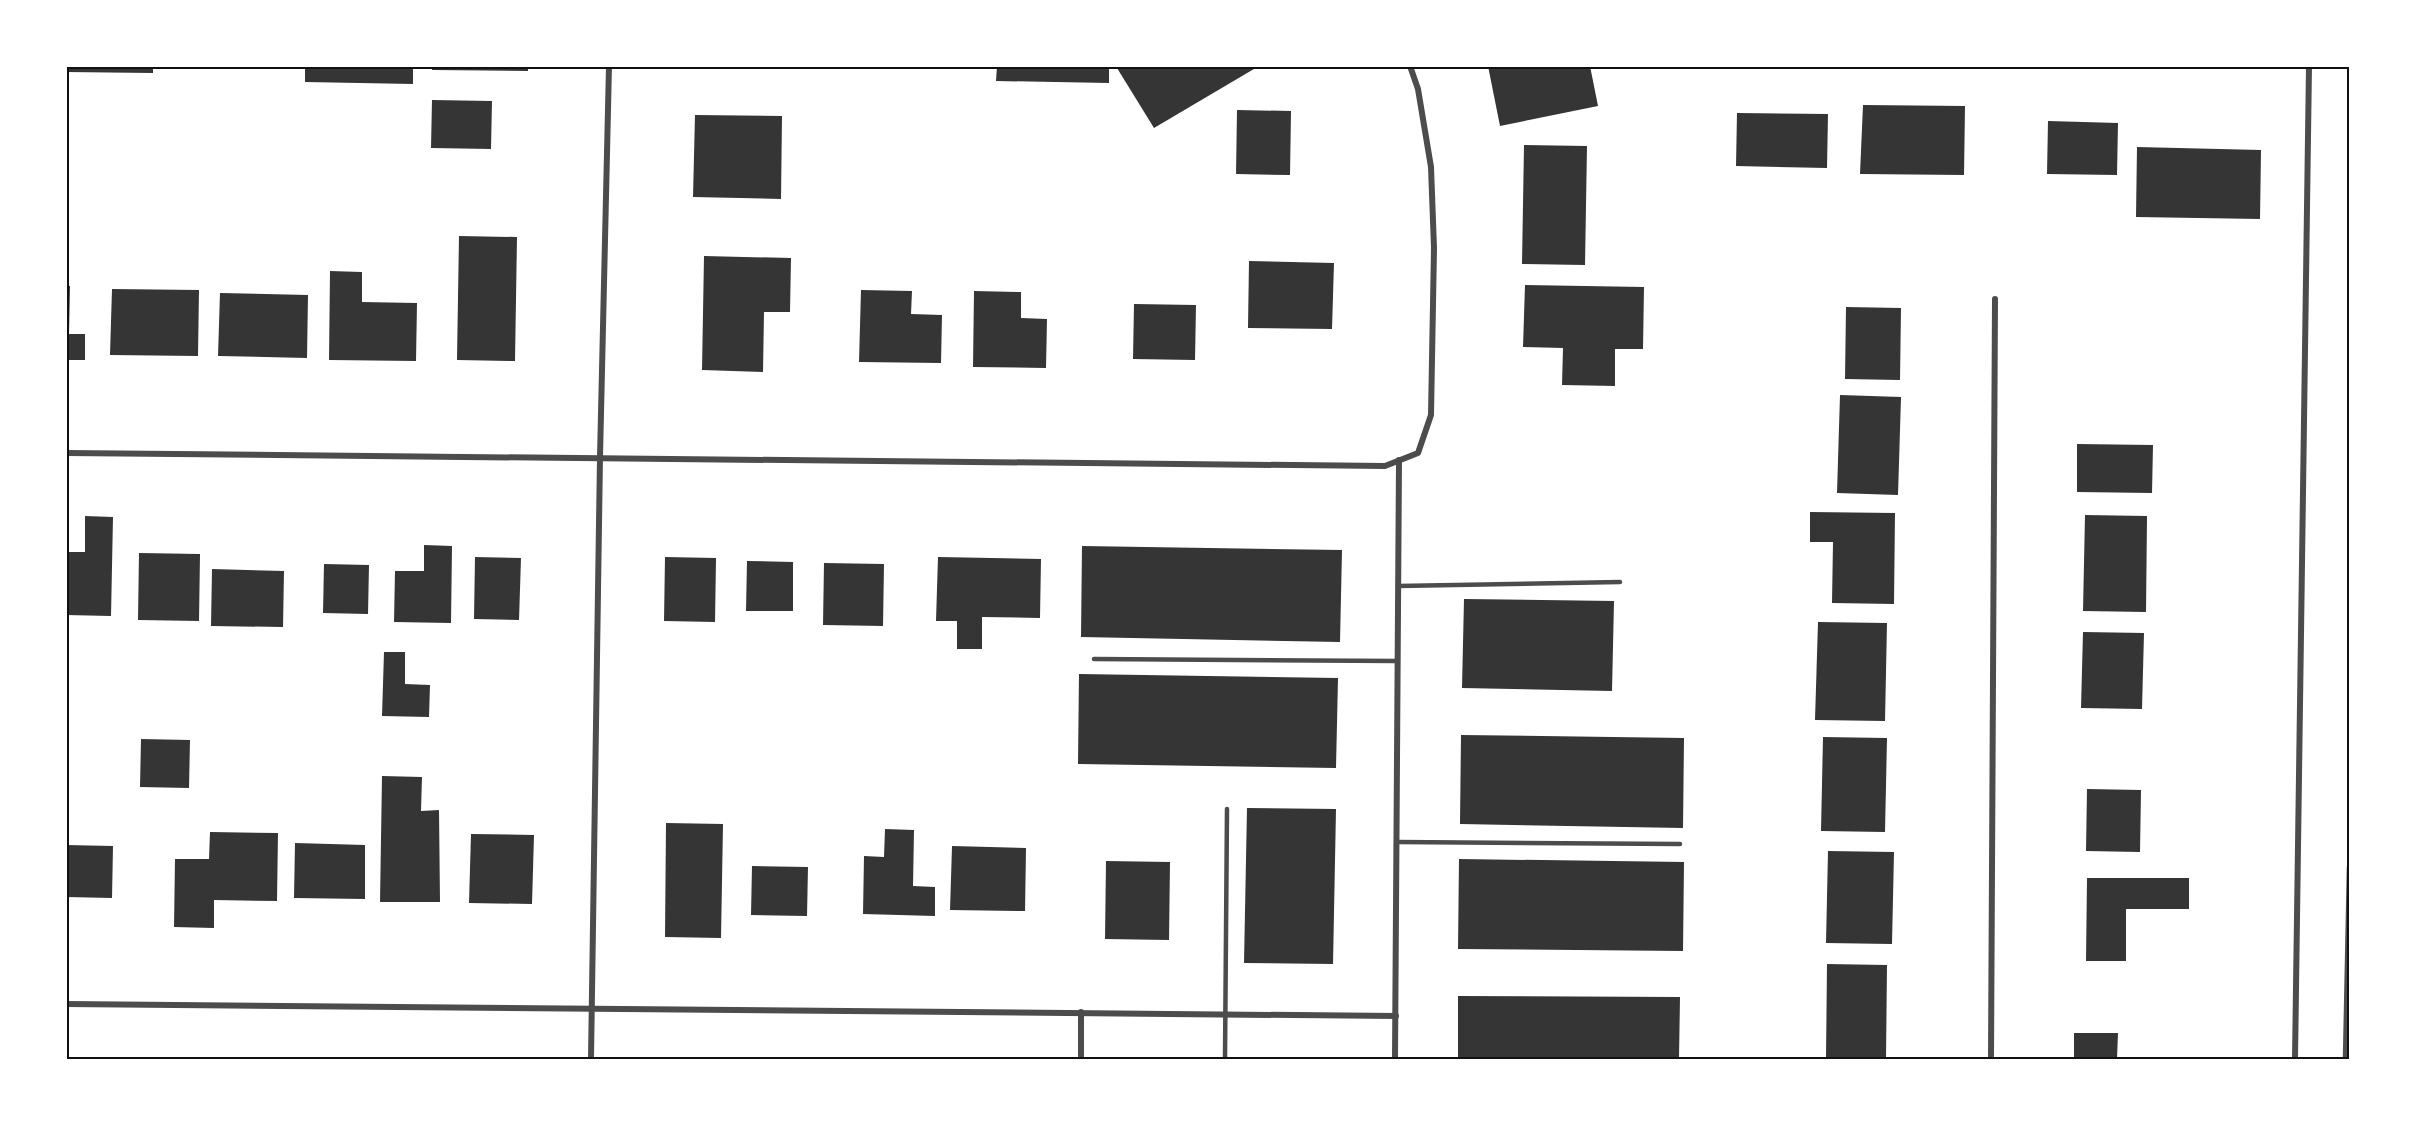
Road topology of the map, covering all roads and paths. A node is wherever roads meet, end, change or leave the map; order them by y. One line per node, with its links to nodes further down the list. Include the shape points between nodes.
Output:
1 (609, 66): 6 (street)
2 (1410, 66): 7 (street, via 1418,89 1431,166 1431,415 1418,453)
3 (2309, 66): 26 (street)
4 (1995, 300): 25 (street)
5 (66, 453): 6 (street)
6 (600, 457): 7 (street, via 1386,465); 17 (street)
7 (1399, 460): 9 (street)
8 (1620, 582): 9 (lane)
9 (1398, 586): 11 (street)
10 (1094, 659): 11 (lane)
11 (1397, 662): 13 (street)
12 (1227, 809): 19 (lane)
13 (1397, 842): 14 (lane); 20 (street)
14 (1680, 844)
15 (2349, 867): 27 (lane)
16 (66, 1004): 17 (street)
17 (592, 1007): 18 (street); 21 (street)
18 (1081, 1012): 19 (street); 22 (street)
19 (1225, 1014): 20 (street); 23 (lane)
20 (1396, 1016): 24 (street)
21 (591, 1059)
22 (1081, 1059)
23 (1225, 1059)
24 (1395, 1059)
25 (1991, 1059)
26 (2295, 1059)
27 (2345, 1059)

